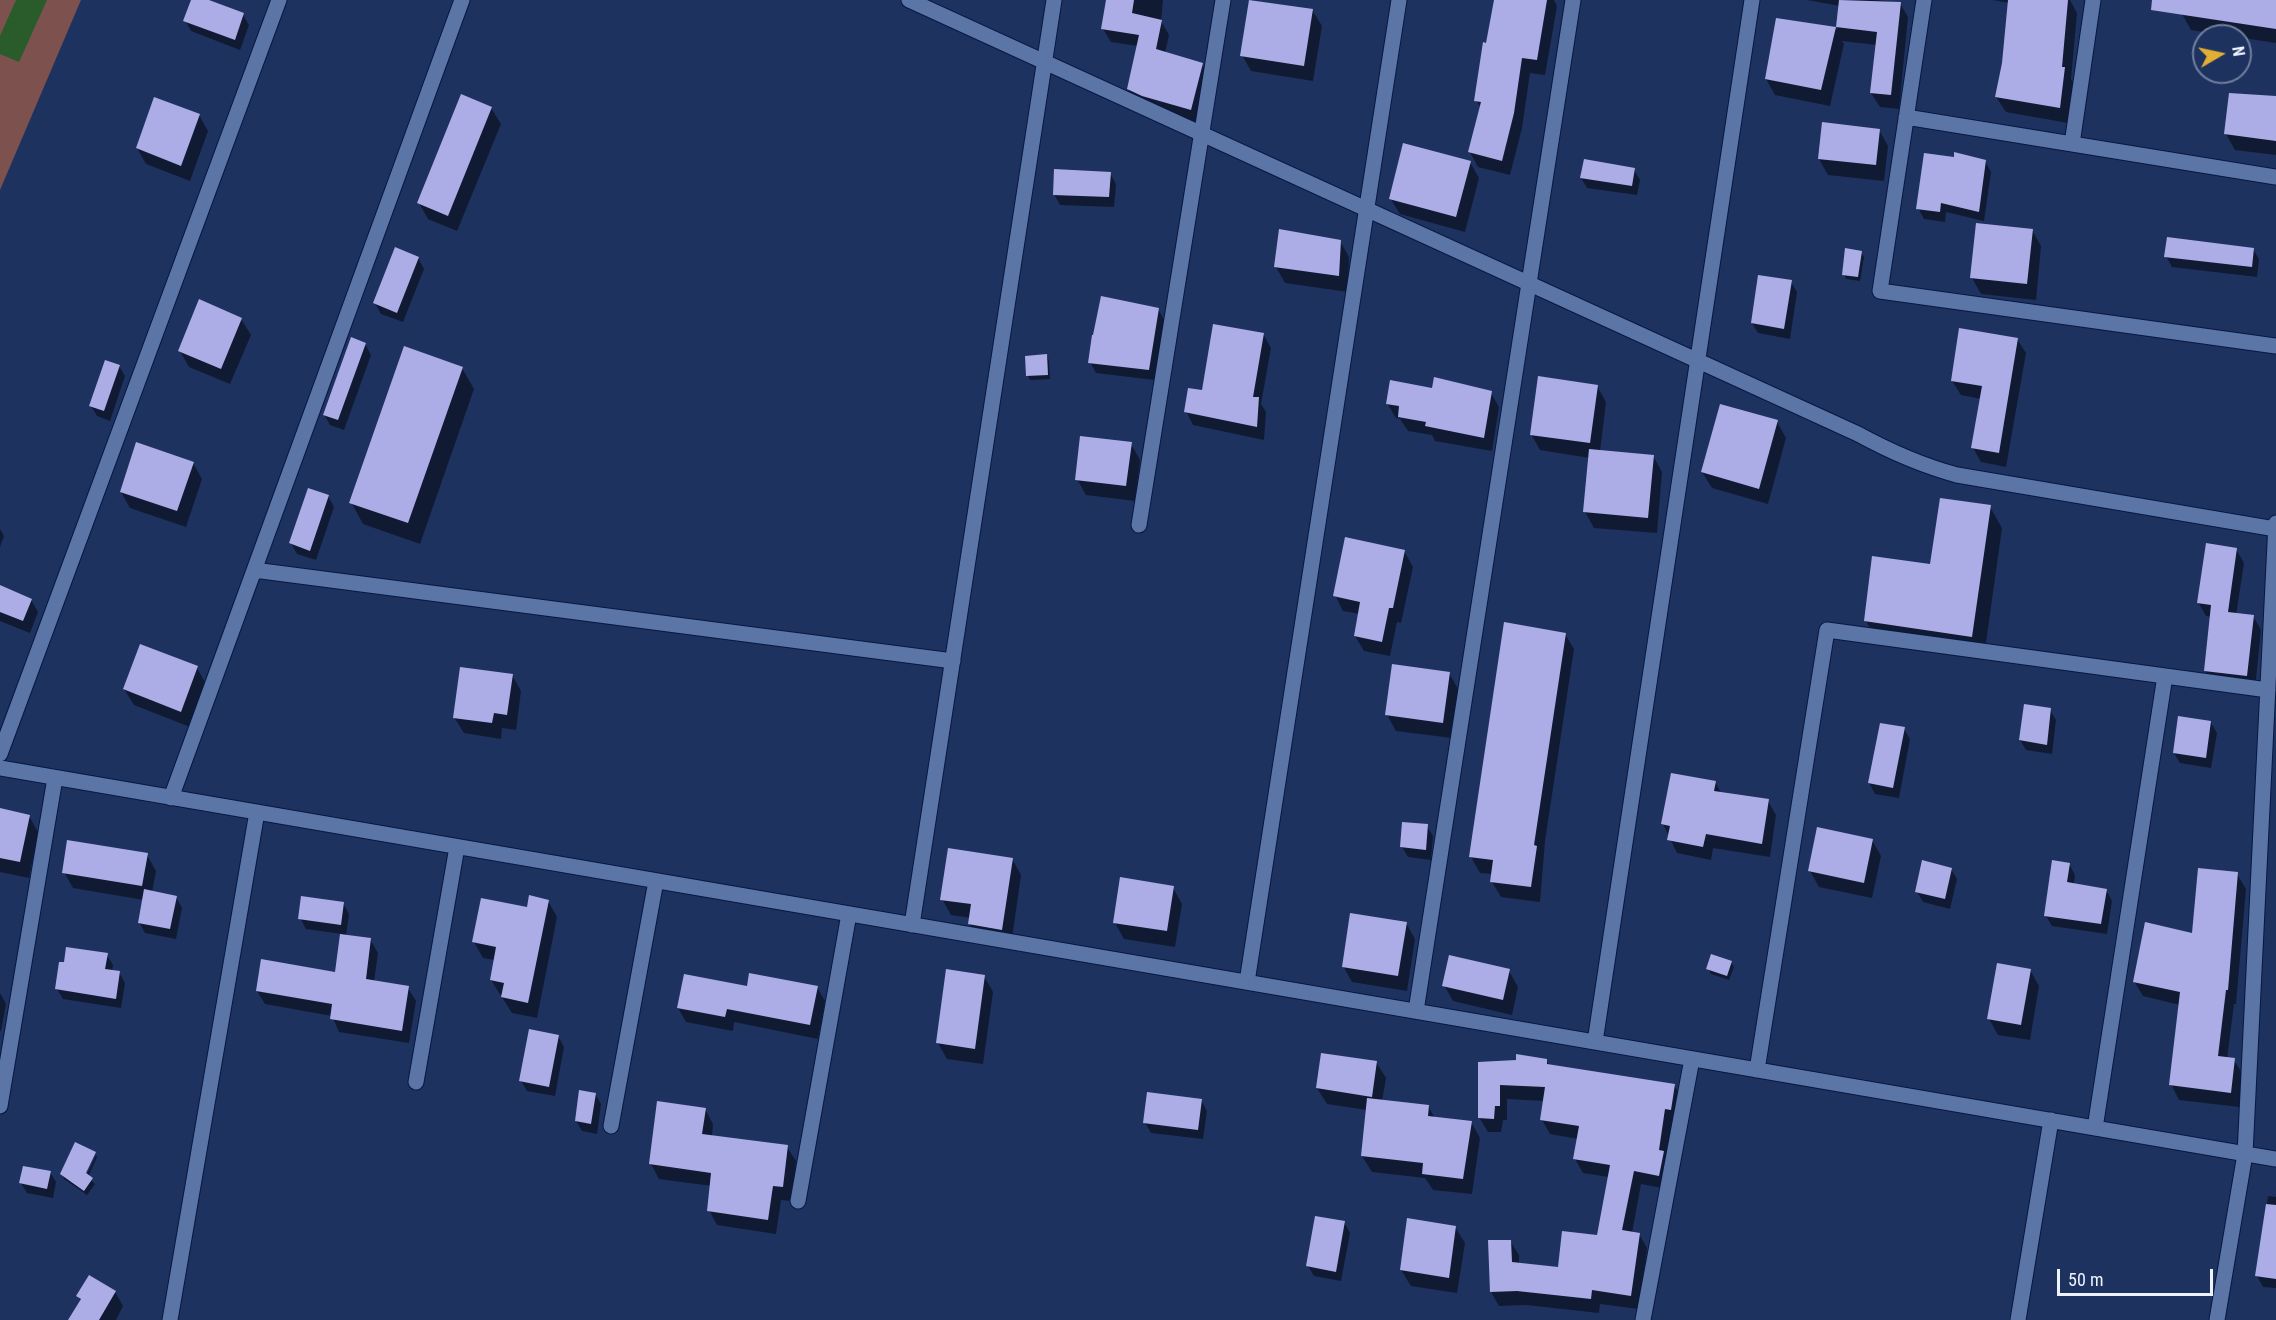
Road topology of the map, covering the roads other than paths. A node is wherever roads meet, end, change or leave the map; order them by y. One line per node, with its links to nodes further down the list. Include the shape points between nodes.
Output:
1 (279, 0): 27 (street)
2 (462, 0): 23 (street)
3 (909, 0): 11 (street)
4 (1054, 0): 11 (street)
5 (1223, 0): 13 (street)
6 (1399, 0): 16 (street)
7 (1573, 0): 17 (street)
8 (1752, 0): 19 (street)
9 (1924, 0): 12 (street)
10 (2093, 0): 14 (street)
11 (1045, 62): 13 (street); 24 (street)
12 (1906, 117): 14 (street); 18 (street, via 1880,291)
13 (1201, 134): 16 (street); 21 (street)
14 (2072, 144): 15 (street)
15 (2276, 177)
16 (1367, 211): 17 (street); 36 (street)
17 (1529, 284): 19 (street); 37 (street)
18 (2276, 346)
19 (1698, 361): 22 (street, via 1920,464 1957,475); 38 (street)
20 (2276, 523): 22 (street)
21 (1139, 525)
22 (2276, 529): 26 (street)
23 (254, 570): 24 (street); 30 (street)
24 (953, 661): 35 (street)
25 (2165, 676): 26 (street); 40 (street, via 1827,630); 45 (street)
26 (2268, 690): 46 (street)
27 (0, 754)
28 (0, 768): 29 (street)
29 (55, 778): 30 (street); 42 (street)
30 (171, 798): 31 (street)
31 (257, 812): 32 (street); 49 (street)
32 (457, 847): 33 (street); 41 (street)
33 (656, 881): 34 (street); 44 (street)
34 (849, 914): 35 (street); 48 (street)
35 (912, 925): 36 (street)
36 (1247, 982): 37 (street)
37 (1416, 1011): 38 (street)
38 (1595, 1042): 39 (street)
39 (1692, 1059): 40 (street); 50 (street)
40 (1757, 1070): 43 (street)
41 (416, 1082)
42 (0, 1106)
43 (2051, 1120): 45 (street); 51 (street)
44 (611, 1126)
45 (2095, 1128): 46 (street)
46 (2245, 1154): 47 (street); 52 (street)
47 (2276, 1159)
48 (798, 1201)
49 (170, 1320)
50 (1642, 1320)
51 (2018, 1320)
52 (2217, 1320)

